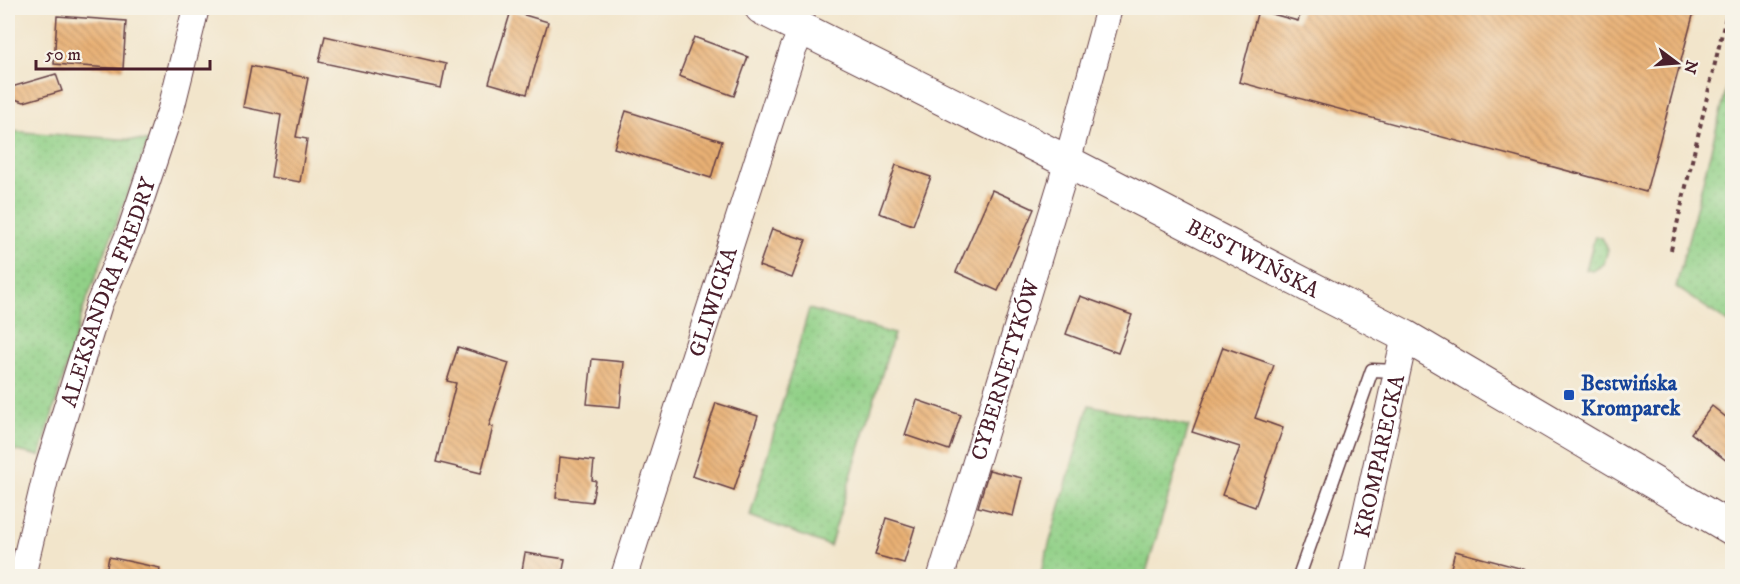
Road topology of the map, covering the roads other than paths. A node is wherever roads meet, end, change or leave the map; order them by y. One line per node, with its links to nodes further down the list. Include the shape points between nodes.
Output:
1 (196, 8): 9 (street, ALEKSANDRA FREDRY, via 171,109 130,232 99,304 47,471)
2 (761, 8): 4 (street, BESTWIŃSKA)
3 (1109, 8): 5 (street, CYBERNETYKÓW)
4 (803, 28): 5 (street, BESTWIŃSKA); 10 (street, GLIWICKA)
5 (1066, 161): 6 (street, BESTWIŃSKA); 11 (street, CYBERNETYKÓW)
6 (1405, 336): 7 (street, KROMPARECKA); 8 (street, BESTWIŃSKA)
7 (1397, 371): 12 (lane, via 1372,370); 13 (street, KROMPARECKA)
8 (1732, 529)
9 (22, 576)
10 (624, 576)
11 (941, 576)
12 (1299, 576)
13 (1352, 576)

